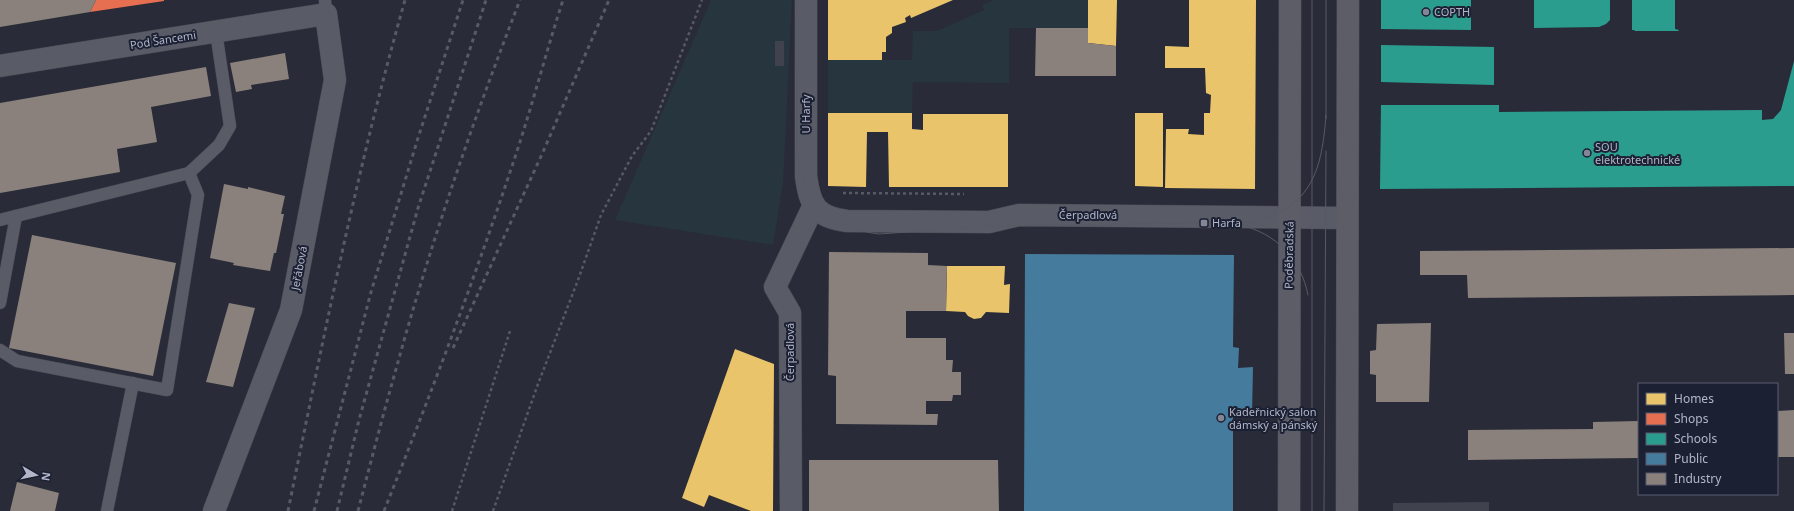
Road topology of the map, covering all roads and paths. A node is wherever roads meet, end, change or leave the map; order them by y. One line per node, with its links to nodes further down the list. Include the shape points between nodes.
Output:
1 (702, 0): 23 (path, via 652,131 632,156 601,215)
2 (806, 0): 11 (street, U Harfy, via 806,176 808,190)
3 (1290, 0): 13 (main road, Poděbradská)
4 (1348, 0): 14 (main road)
5 (327, 5): 6 (street, Pod Šancemi); 21 (street, Jeřábová, via 334,80 291,310)
6 (216, 32): 7 (street, Pod Šancemi); 8 (lane, via 230,126 219,145)
7 (0, 66)
8 (189, 173): 12 (lane); 19 (lane, via 198,195 167,390)
9 (841, 192): 10 (path)
10 (968, 194)
11 (822, 212): 13 (street, Čerpadlová, via 847,221 989,222 1019,215); 24 (street, Čerpadlová, via 792,249 776,287 790,313)
12 (16, 216): 15 (lane); 16 (lane)
13 (1290, 217): 14 (street, Čerpadlová); 25 (main road, Poděbradská)
14 (1347, 218): 26 (main road)
15 (0, 220)
16 (0, 303)
17 (510, 332): 22 (path)
18 (0, 350): 19 (lane, via 17,361)
19 (133, 383): 20 (lane)
20 (107, 511)
21 (214, 511)
22 (452, 511)
23 (493, 511)
24 (791, 511)
25 (1289, 511)
26 (1347, 511)

